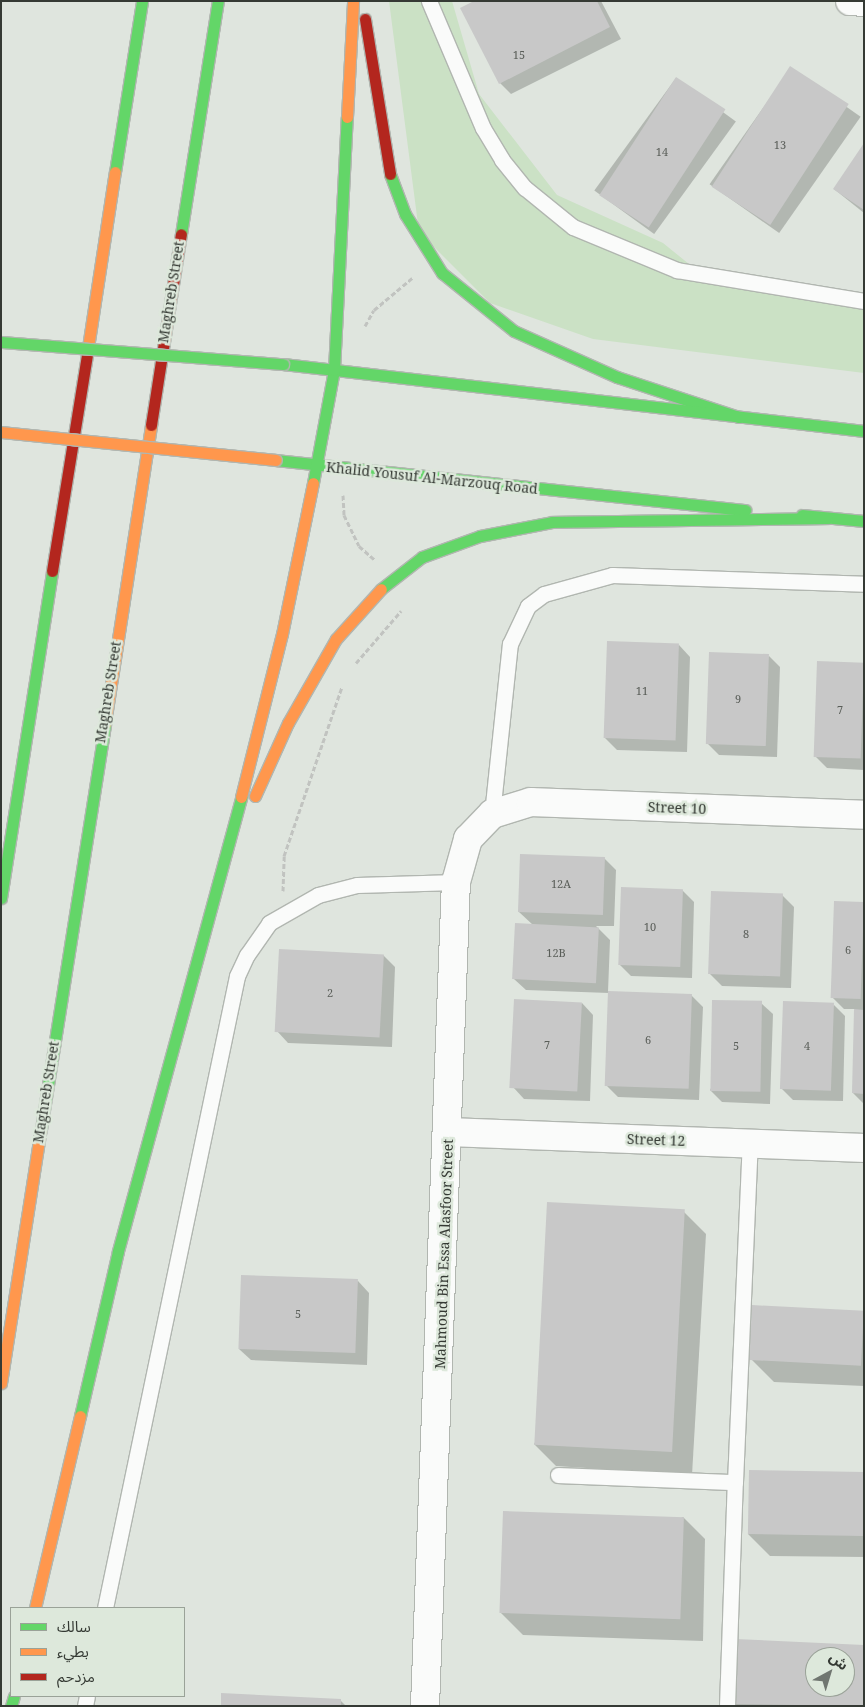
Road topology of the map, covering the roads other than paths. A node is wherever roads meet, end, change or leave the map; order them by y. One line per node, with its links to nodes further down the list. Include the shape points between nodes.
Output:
1 (142, 1): 22 (main road)
2 (218, 1): 26 (main road, Maghreb Street)
3 (353, 1): 10 (main road)
4 (363, 1): 11 (main road, via 378,121 391,178 405,214 442,273 514,331 617,377)
5 (430, 1): 8 (lane, via 483,128 502,160 525,188 573,227 677,270)
6 (850, 1): 7 (street)
7 (864, 2)
8 (864, 300)
9 (1, 342): 10 (main road, bridge)
10 (334, 370): 11 (main road); 14 (main road)
11 (739, 417): 12 (main road)
12 (864, 431)
13 (1, 432): 14 (main road, Khalid Yousuf Al-Marzouq Road, bridge)
14 (316, 466): 15 (main road, Khalid Yousuf Al-Marzouq Road); 21 (main road, via 282,634)
15 (827, 518): 16 (main road, Khalid Yousuf Al-Marzouq Road); 21 (main road, via 552,522 451,544 422,557 395,576 351,618 314,675 264,776)
16 (864, 521)
17 (864, 584): 18 (lane, via 612,575 544,594 528,606 510,644)
18 (492, 814): 19 (street, Street 10, via 531,802); 20 (street, Mahmoud Bin Essa Alasfoor Street, via 468,839)
19 (864, 816)
20 (456, 882): 23 (street, Mahmoud Bin Essa Alasfoor Street); 30 (lane, via 357,885 318,895 282,914 257,938 237,976)
21 (219, 886): 29 (main road, via 118,1251)
22 (1, 898)
23 (449, 1132): 24 (street, Street 12); 31 (street, Mahmoud Bin Essa Alasfoor Street)
24 (750, 1144): 25 (street, Street 12); 28 (lane)
25 (864, 1148)
26 (1, 1383)
27 (558, 1475): 28 (lane)
28 (735, 1482): 32 (lane)
29 (35, 1607)
30 (105, 1607)
31 (425, 1706)
32 (727, 1706)

